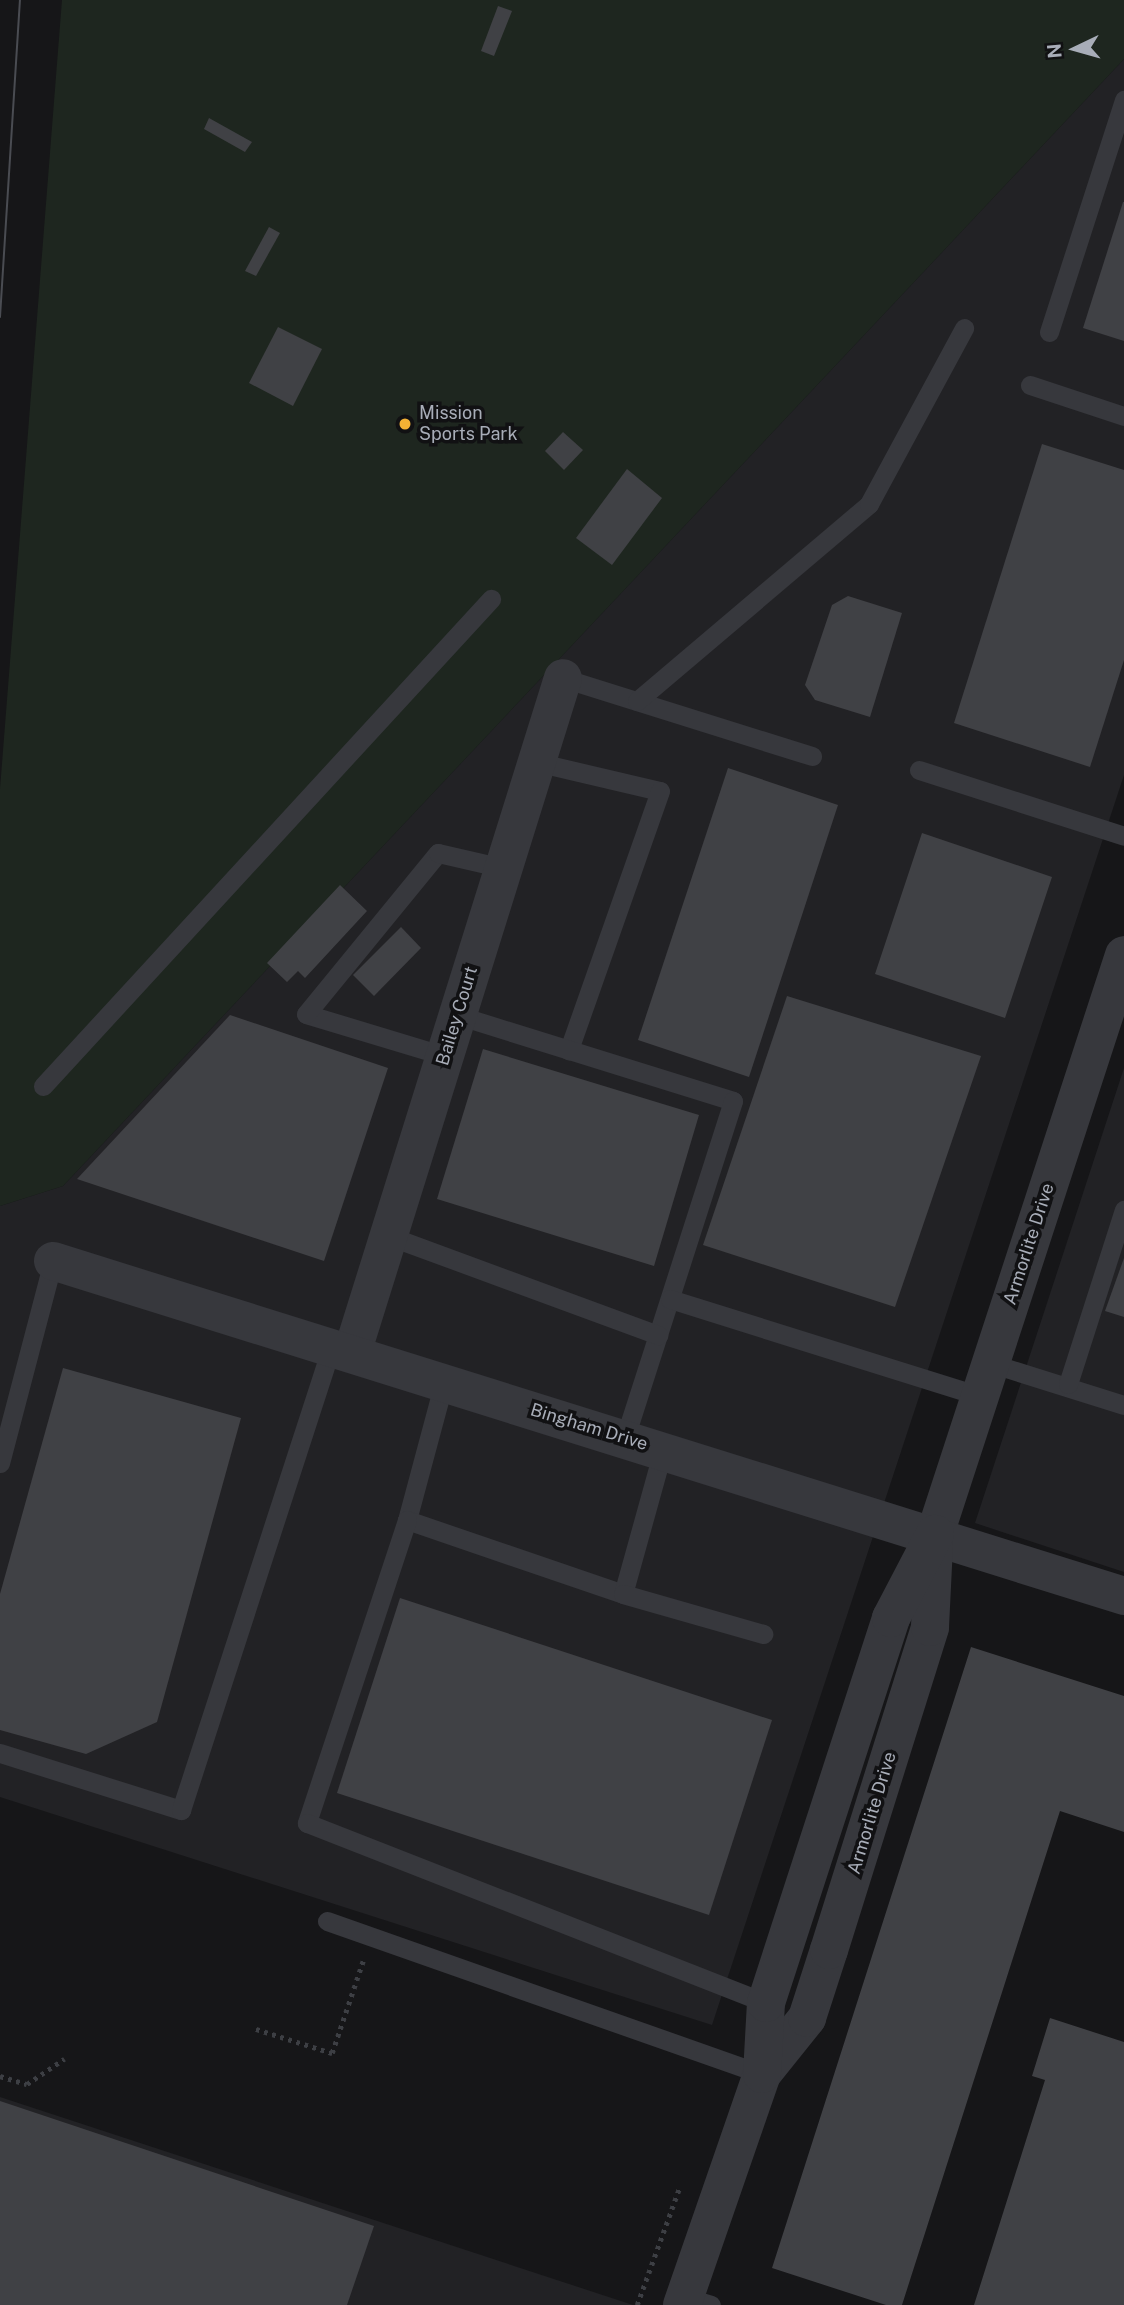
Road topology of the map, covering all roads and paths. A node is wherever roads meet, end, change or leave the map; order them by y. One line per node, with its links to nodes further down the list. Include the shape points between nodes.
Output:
1 (1124, 100): 3 (lane)
2 (964, 328): 8 (lane, via 869,504)
3 (1049, 332)
4 (1030, 385): 5 (lane)
5 (1124, 416)
6 (491, 599): 18 (lane)
7 (563, 678): 8 (lane); 10 (street, Bailey Court)
8 (637, 701): 9 (lane)
9 (812, 756)
10 (536, 762): 13 (street, Bailey Court); 16 (lane, via 660,791)
11 (919, 770): 12 (lane)
12 (1124, 836)
13 (503, 868): 15 (street, Bailey Court); 17 (lane, via 438,853 306,1014)
14 (1124, 955): 25 (street, Armorlite Drive)
15 (457, 1015): 16 (lane); 17 (street, Bailey Court)
16 (569, 1050): 22 (lane, via 733,1101)
17 (445, 1056): 20 (street, Bailey Court)
18 (43, 1086)
19 (1124, 1210): 27 (lane)
20 (388, 1236): 23 (lane); 24 (street, Bailey Court)
21 (53, 1262): 24 (street, Bingham Drive); 31 (lane)
22 (670, 1299): 23 (lane); 25 (lane)
23 (658, 1335): 29 (lane)
24 (342, 1350): 26 (street, Bingham Drive); 37 (lane, via 181,1810)
25 (985, 1379): 27 (lane); 33 (street, Armorlite Drive)
26 (444, 1382): 29 (street, Bingham Drive); 32 (lane)
27 (1068, 1384): 28 (lane)
28 (1124, 1405)
29 (625, 1438): 30 (street, Bingham Drive)
30 (663, 1450): 33 (street, Bingham Drive); 34 (lane)
31 (0, 1463)
32 (407, 1520): 34 (lane); 40 (lane, via 307,1824)
33 (935, 1534): 35 (street, Bingham Drive); 40 (street, Armorlite Drive, via 891,1619); 43 (street, Armorlite Drive, via 929,1627 837,1926 807,2018)
34 (623, 1594): 36 (lane)
35 (1124, 1596)
36 (763, 1634)
37 (0, 1753)
38 (327, 1921): 43 (lane)
39 (377, 1963): 41 (path, via 364,1958 332,2053)
40 (765, 2003): 43 (street, Armorlite Drive)
41 (256, 2029)
42 (64, 2059): 44 (path, via 27,2084)
43 (761, 2074): 46 (street, Armorlite Drive)
44 (0, 2077)
45 (684, 2174): 47 (path)
46 (693, 2302)
47 (637, 2305)

